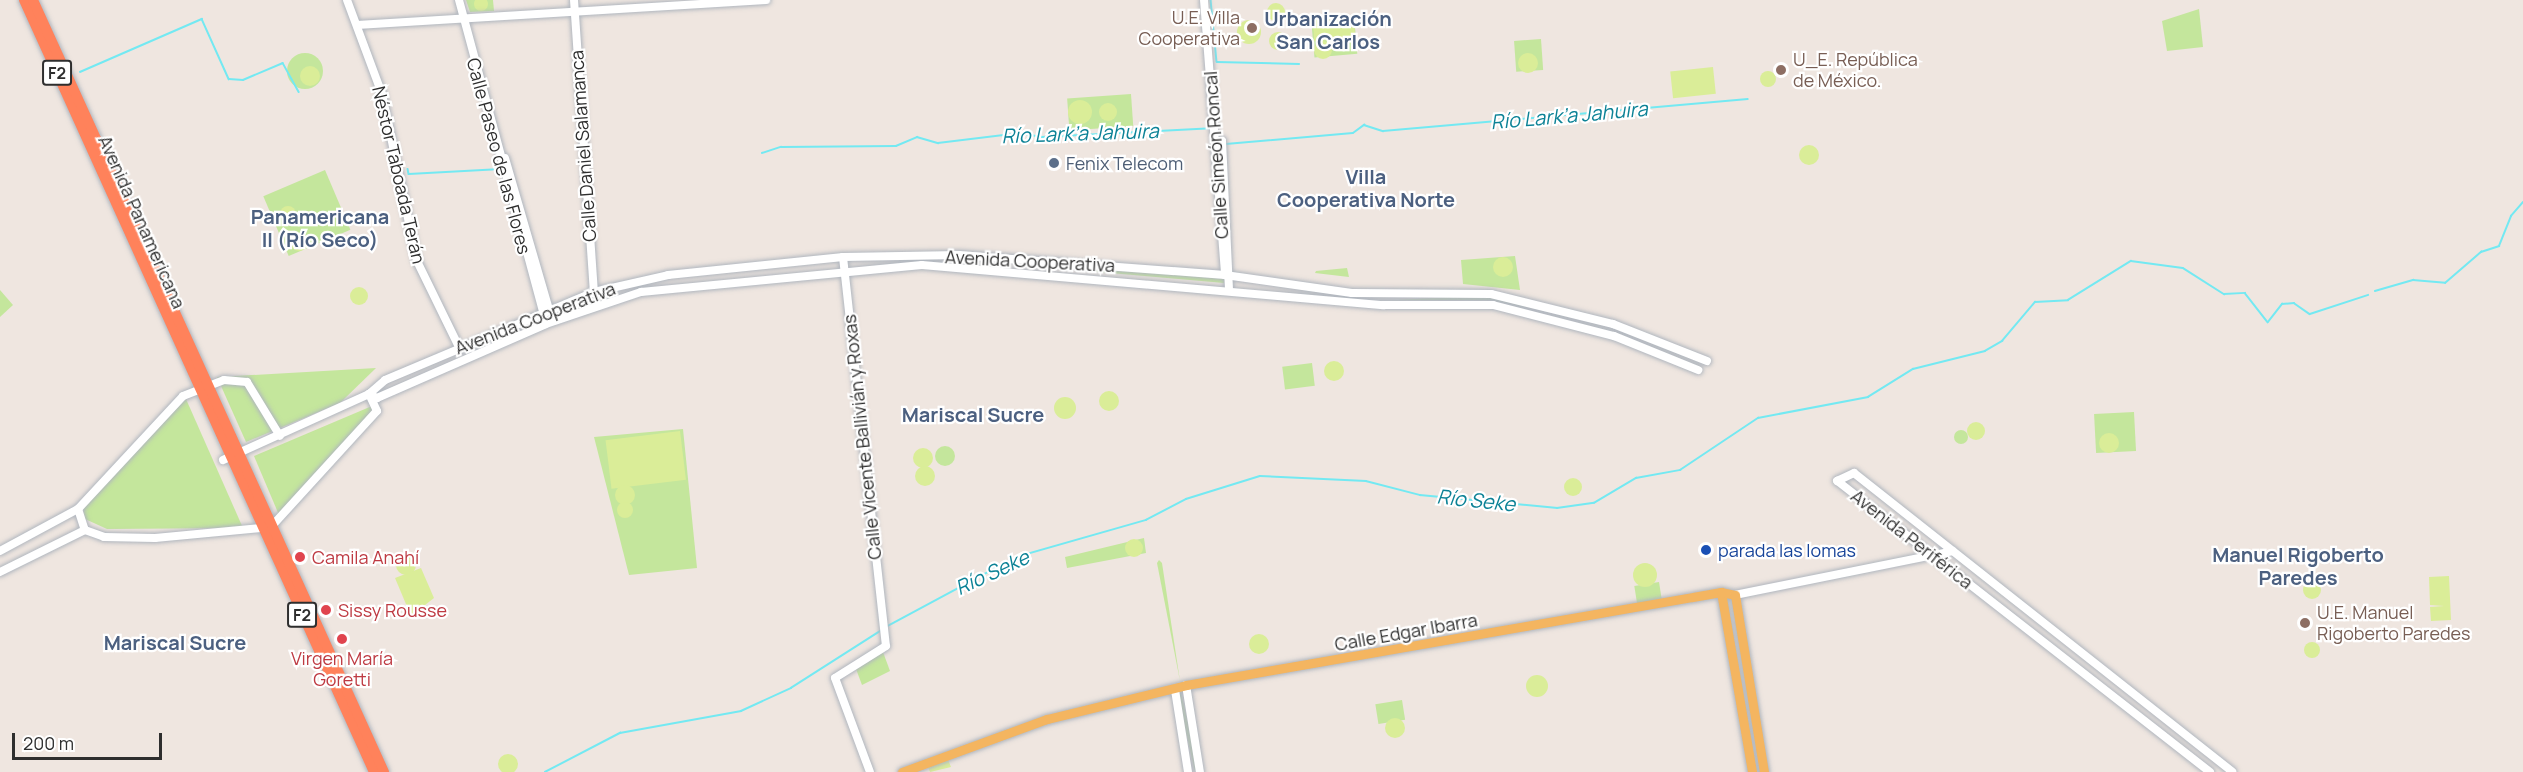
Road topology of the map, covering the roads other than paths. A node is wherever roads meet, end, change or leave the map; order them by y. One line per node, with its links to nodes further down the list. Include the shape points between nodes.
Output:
1 (24, 0): 20 (highway, Avenida Panamericana / F2)
2 (33, 0): 20 (highway, Avenida Panamericana / F2)
3 (347, 0): 10 (street, Néstor Taboada Terán)
4 (460, 0): 9 (street, Calle Paseo de las Flores)
5 (574, 0): 8 (street, Calle Daniel Salamanca)
6 (766, 0): 8 (street)
7 (1204, 0): 13 (street, Calle Simeón Roncal, via 1219,141)
8 (575, 12): 9 (street); 15 (street, Calle Daniel Salamanca)
9 (466, 18): 10 (street); 16 (street, Calle Paseo de las Flores, via 483,94)
10 (357, 25): 17 (street, Néstor Taboada Terán, via 382,94 417,261)
11 (843, 257): 12 (street, Calle Vicente Ballivián y Roxas); 13 (street, Avenida Cooperativa, via 959,255); 15 (street, Avenida Cooperativa, via 668,275)
12 (844, 268): 14 (street, Avenida Cooperativa, via 921,265); 21 (street, Avenida Cooperativa, via 641,292 538,327 377,398); 37 (street, Calle Vicente Ballivián y Roxas, via 886,646 835,678)
13 (1227, 275): 14 (street, Calle Simeón Roncal); 18 (street, Avenida Cooperativa, via 1352,293 1491,294 1613,324)
14 (1229, 288): 19 (street, Avenida Cooperativa, via 1383,305 1493,305 1614,336)
15 (594, 292): 16 (street, Avenida Cooperativa)
16 (546, 310): 17 (street, Avenida Cooperativa)
17 (459, 347): 21 (street, Avenida Cooperativa, via 385,380)
18 (1707, 361)
19 (1698, 370)
20 (203, 388): 22 (street, via 224,380 247,382); 23 (highway, Avenida Panamericana / F2); 24 (street, via 183,396)
21 (369, 394): 22 (street, Avenida Cooperativa); 25 (street, via 377,411)
22 (280, 436): 23 (street, Avenida Cooperativa)
23 (230, 457): 25 (highway, F2)
24 (78, 509): 26 (street); 27 (street)
25 (271, 527): 26 (street, via 155,538 104,537); 35 (highway, F2); 36 (highway, F2)
26 (85, 530): 30 (street)
27 (0, 551)
28 (1953, 551): 29 (street, Calle Edgar Ibarra); 29 (street, Avenida Periférica, via 1854,473 1837,481); 44 (street, Avenida Periférica)
29 (1934, 557): 32 (street, Calle Edgar Ibarra); 43 (street, Avenida Periférica)
30 (0, 572)
31 (1721, 592): 32 (main road, Calle Edgar Ibarra); 33 (main road, Calle Edgar Ibarra); 41 (main road)
32 (1735, 595): 42 (main road)
33 (1186, 685): 34 (main road, Calle Edgar Ibarra); 40 (street)
34 (1175, 690): 38 (main road, Calle Edgar Ibarra, via 1047,719); 39 (street)
35 (374, 772)
36 (384, 772)
37 (870, 772)
38 (902, 772)
39 (1188, 772)
40 (1200, 772)
41 (1752, 772)
42 (1764, 772)
43 (2210, 772)
44 (2232, 772)

